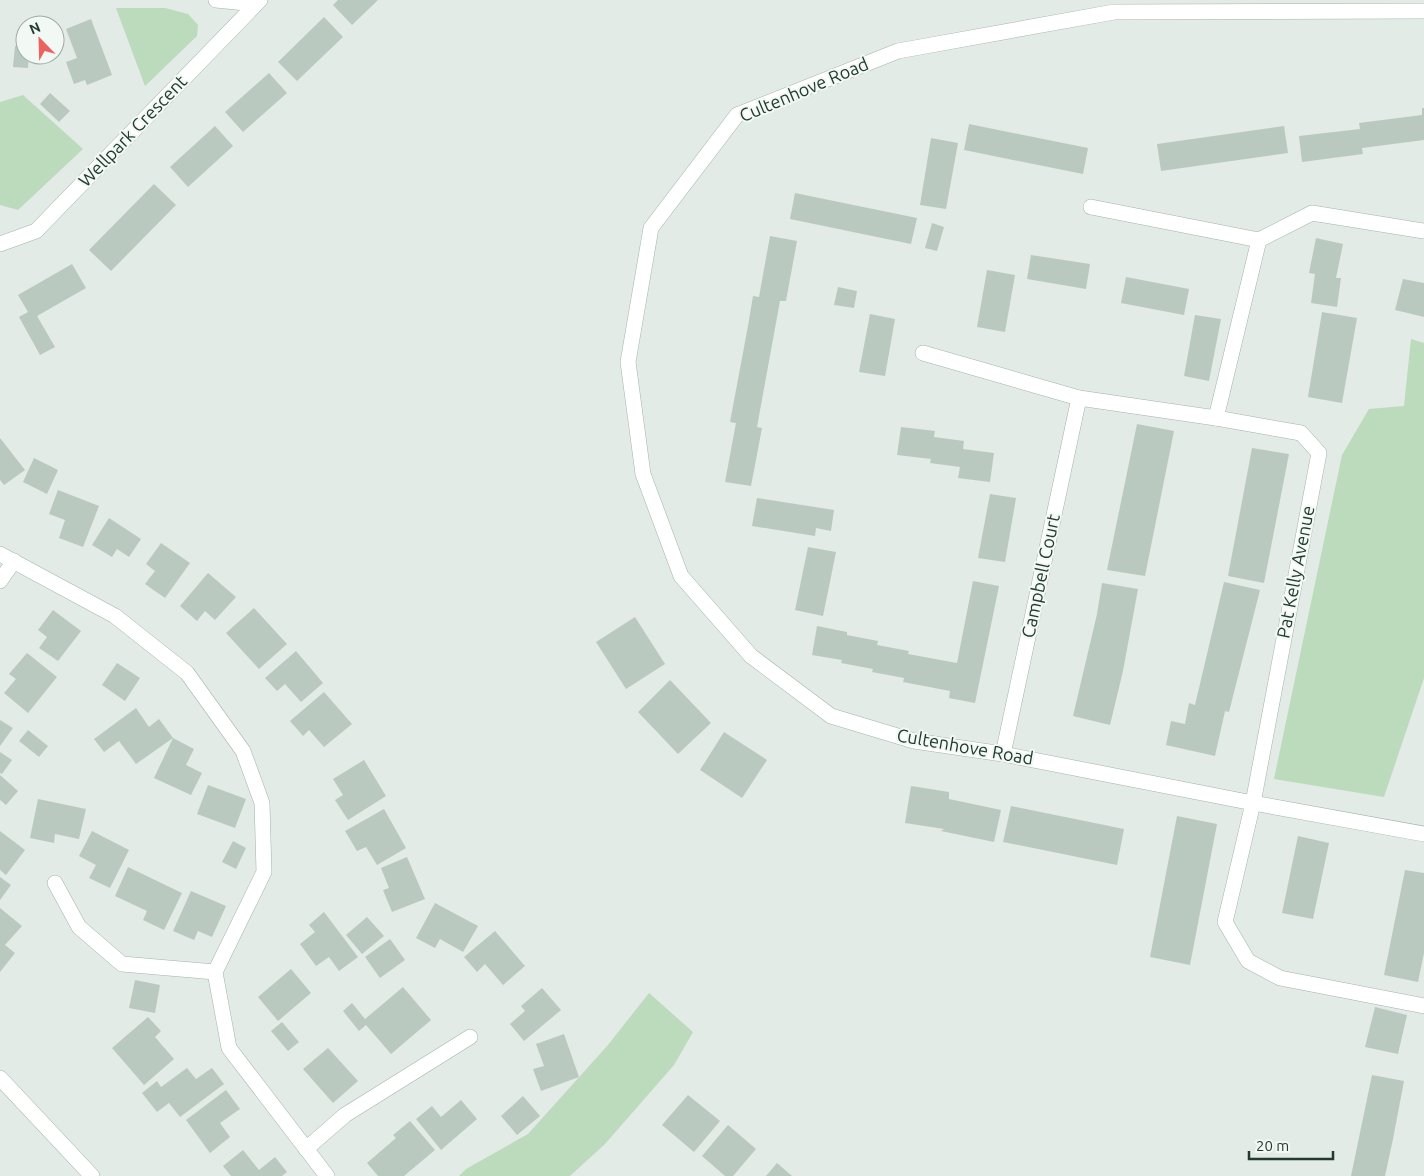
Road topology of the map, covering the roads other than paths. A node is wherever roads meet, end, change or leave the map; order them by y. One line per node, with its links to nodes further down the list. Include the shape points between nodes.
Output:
1 (216, 0): 2 (street, Wellpark Crescent)
2 (258, 2): 7 (street, Wellpark Crescent, via 36,231)
3 (1424, 11): 14 (street, Cultenhove Road, via 1114,12 898,51 736,115 651,228 628,362 642,474 681,576 752,656 831,716 914,741)
4 (1092, 207): 6 (street)
5 (1424, 231): 6 (street, via 1312,213)
6 (1259, 240): 10 (street)
7 (0, 244)
8 (923, 352): 9 (street)
9 (1080, 398): 10 (street); 14 (street, Campbell Court)
10 (1216, 418): 15 (street, Pat Kelly Avenue, via 1301,433 1319,453)
11 (0, 554): 12 (street)
12 (14, 561): 13 (street); 18 (street, via 115,616 187,673 243,751 262,803 264,872)
13 (0, 581)
14 (1004, 754): 15 (street, Cultenhove Road)
15 (1253, 803): 16 (street, Cultenhove Road); 19 (street, via 1226,922 1248,961 1280,978)
16 (1424, 834)
17 (55, 883): 18 (street, via 79,927 122,964)
18 (215, 972): 22 (street, via 229,1048)
19 (1424, 1006)
20 (470, 1037): 22 (street, via 345,1115)
21 (0, 1078): 23 (street)
22 (306, 1149): 24 (street)
23 (92, 1176)
24 (327, 1176)

